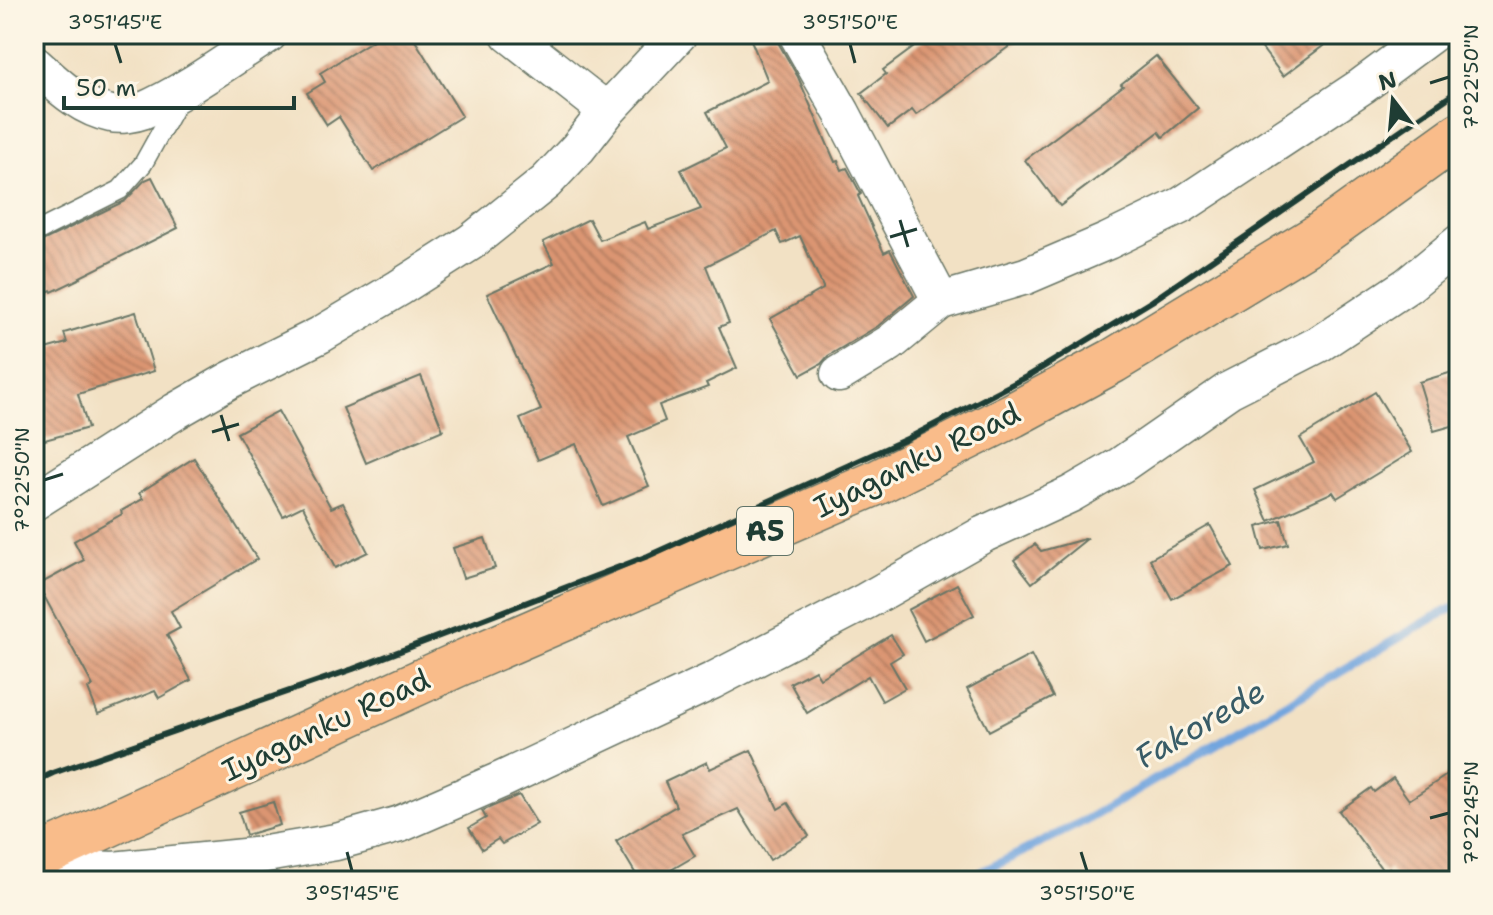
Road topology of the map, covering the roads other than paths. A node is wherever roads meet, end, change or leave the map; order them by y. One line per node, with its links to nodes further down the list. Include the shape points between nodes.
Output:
1 (269, 34): 7 (street)
2 (509, 34): 8 (street)
3 (679, 34): 8 (street)
4 (797, 34): 12 (street)
5 (1432, 34): 12 (street, via 1182,205 1026,276)
6 (34, 64): 7 (street, via 90,108 114,115 139,112)
7 (186, 87): 10 (lane, via 143,164 120,190)
8 (607, 111): 14 (street, via 546,182 471,242 320,335 176,411)
9 (1459, 135): 15 (highway, Iyaganku Road / A5, via 1317,237 1013,415 876,483 459,664)
10 (34, 233)
11 (1459, 243): 15 (street, via 1408,285 1319,344 1229,390 1071,494 984,534 712,681 400,824 254,856 113,870 71,868)
12 (941, 301): 13 (street, via 890,343)
13 (839, 374)
14 (34, 502)
15 (44, 854)

